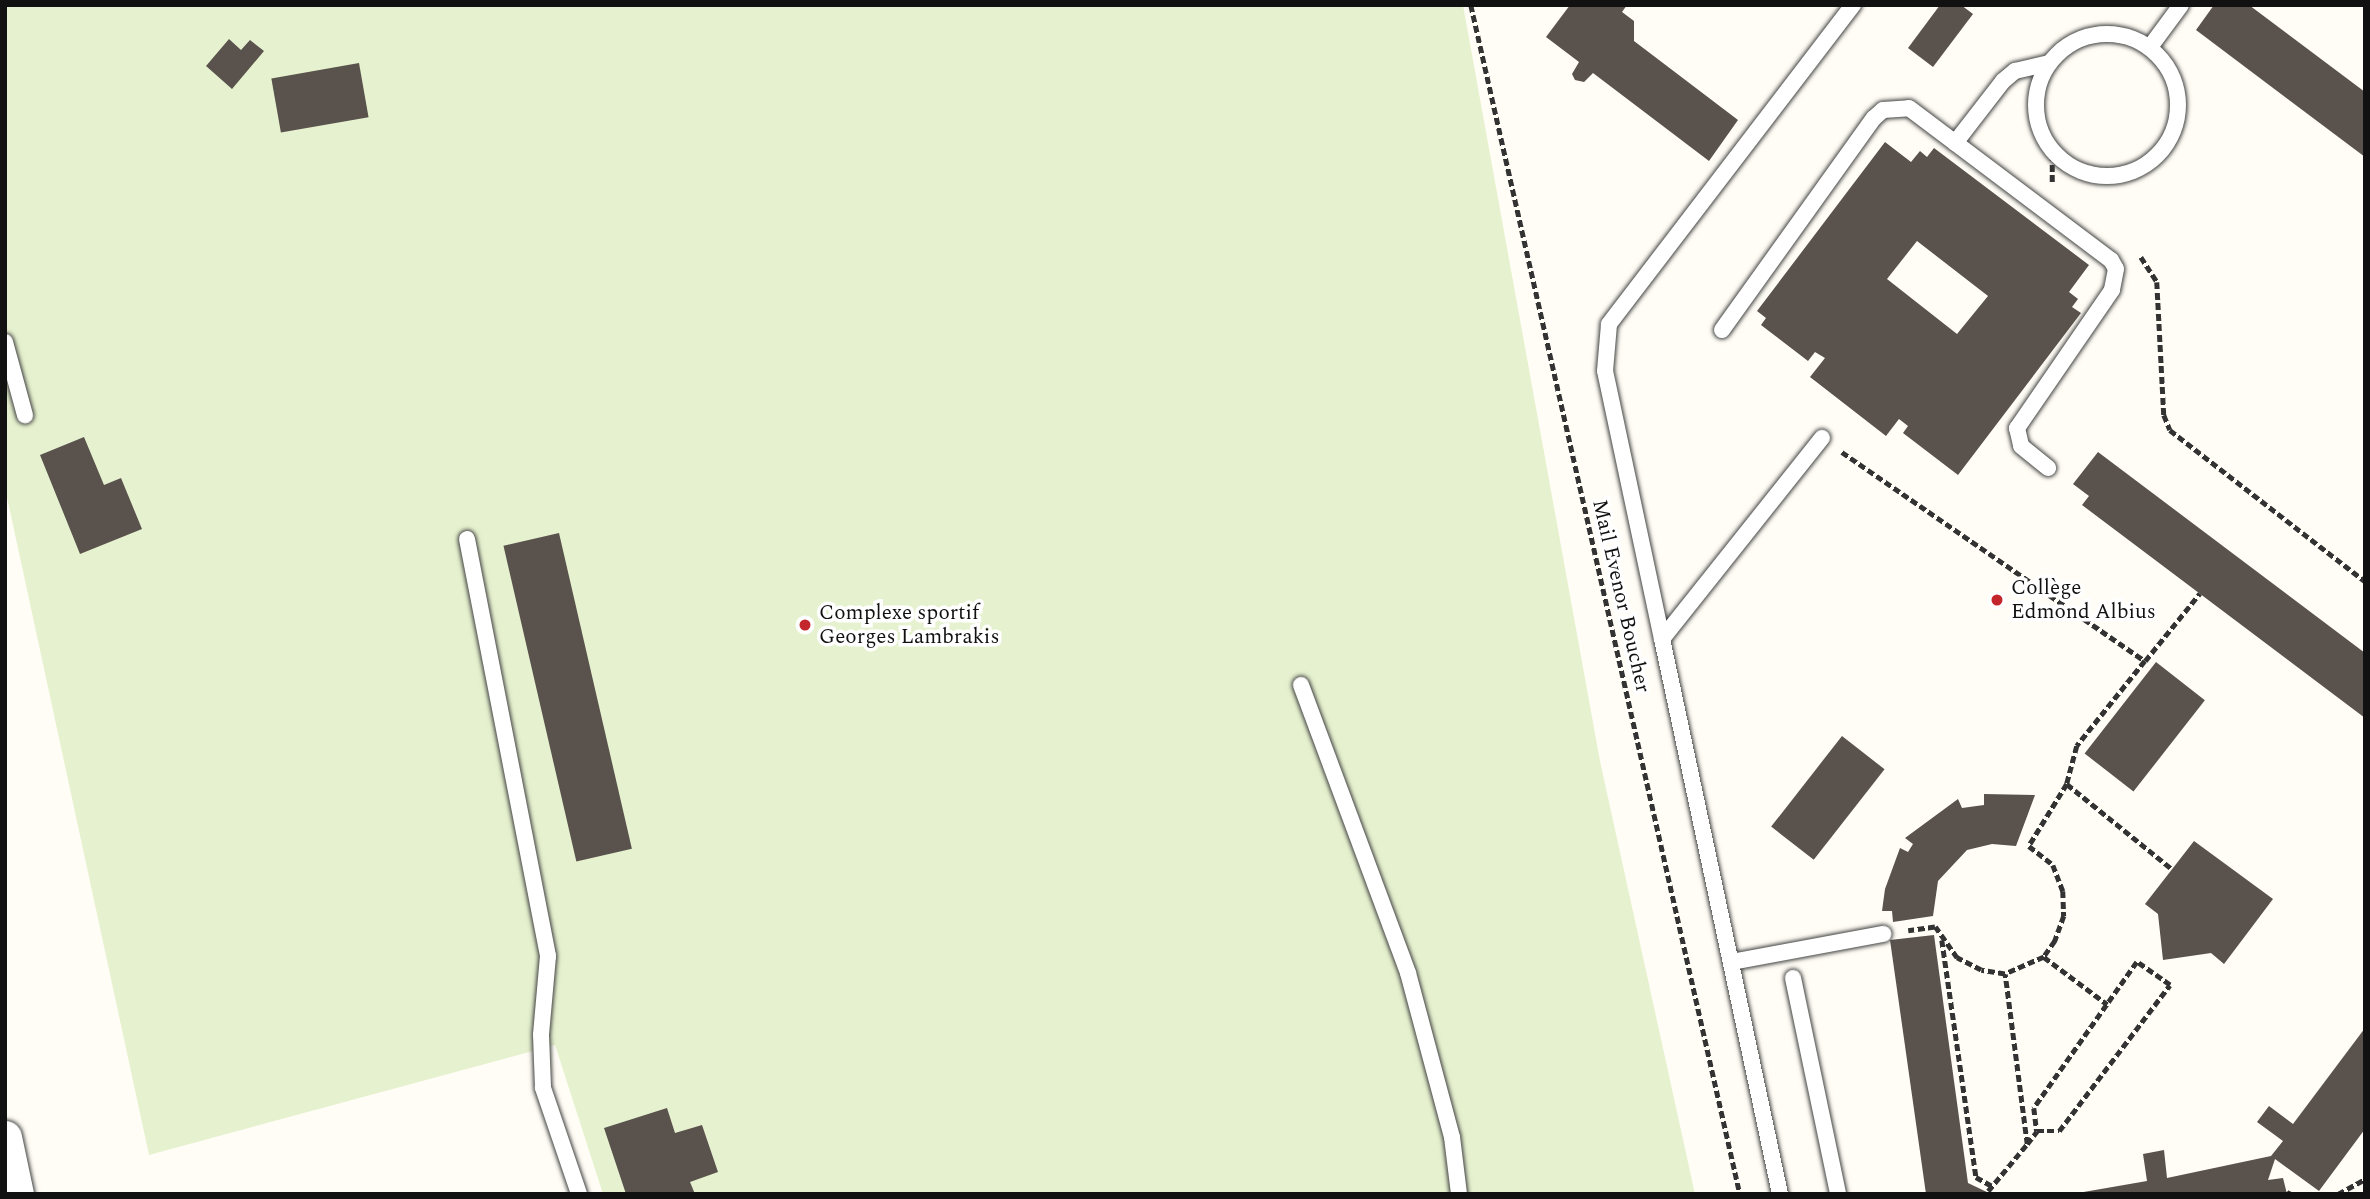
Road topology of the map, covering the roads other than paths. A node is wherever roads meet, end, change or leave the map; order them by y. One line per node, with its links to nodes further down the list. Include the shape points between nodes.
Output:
1 (1853, 5): 12 (lane, via 1609,324 1605,371)
2 (2181, 5): 3 (lane)
3 (2150, 47): 4 (lane, via 2129,36 2107,33 2065,47); 4 (lane, via 2166,64 2178,98 2173,133 2160,153 2141,168 2118,176 2070,166 2052,150 2040,130 2036,107 2039,84)
4 (2049, 63): 5 (lane, via 2015,71 2003,81)
5 (1955, 143): 6 (lane, via 1909,108 1883,110); 10 (lane, via 2111,260 2116,269 2112,290 2017,428 2021,446)
6 (1722, 330)
7 (5, 342): 8 (lane)
8 (24, 415)
9 (1822, 438): 12 (lane)
10 (2048, 468)
11 (467, 539): 19 (lane, via 548,956 541,1035 543,1088)
12 (1662, 639): 15 (lane)
13 (1301, 685): 20 (lane, via 1408,973 1452,1136)
14 (1883, 934): 15 (lane)
15 (1732, 962): 21 (lane)
16 (1793, 978): 22 (lane)
17 (5, 1137): 18 (street)
18 (17, 1194)
19 (579, 1194)
20 (1459, 1194)
21 (1780, 1194)
22 (1838, 1194)

